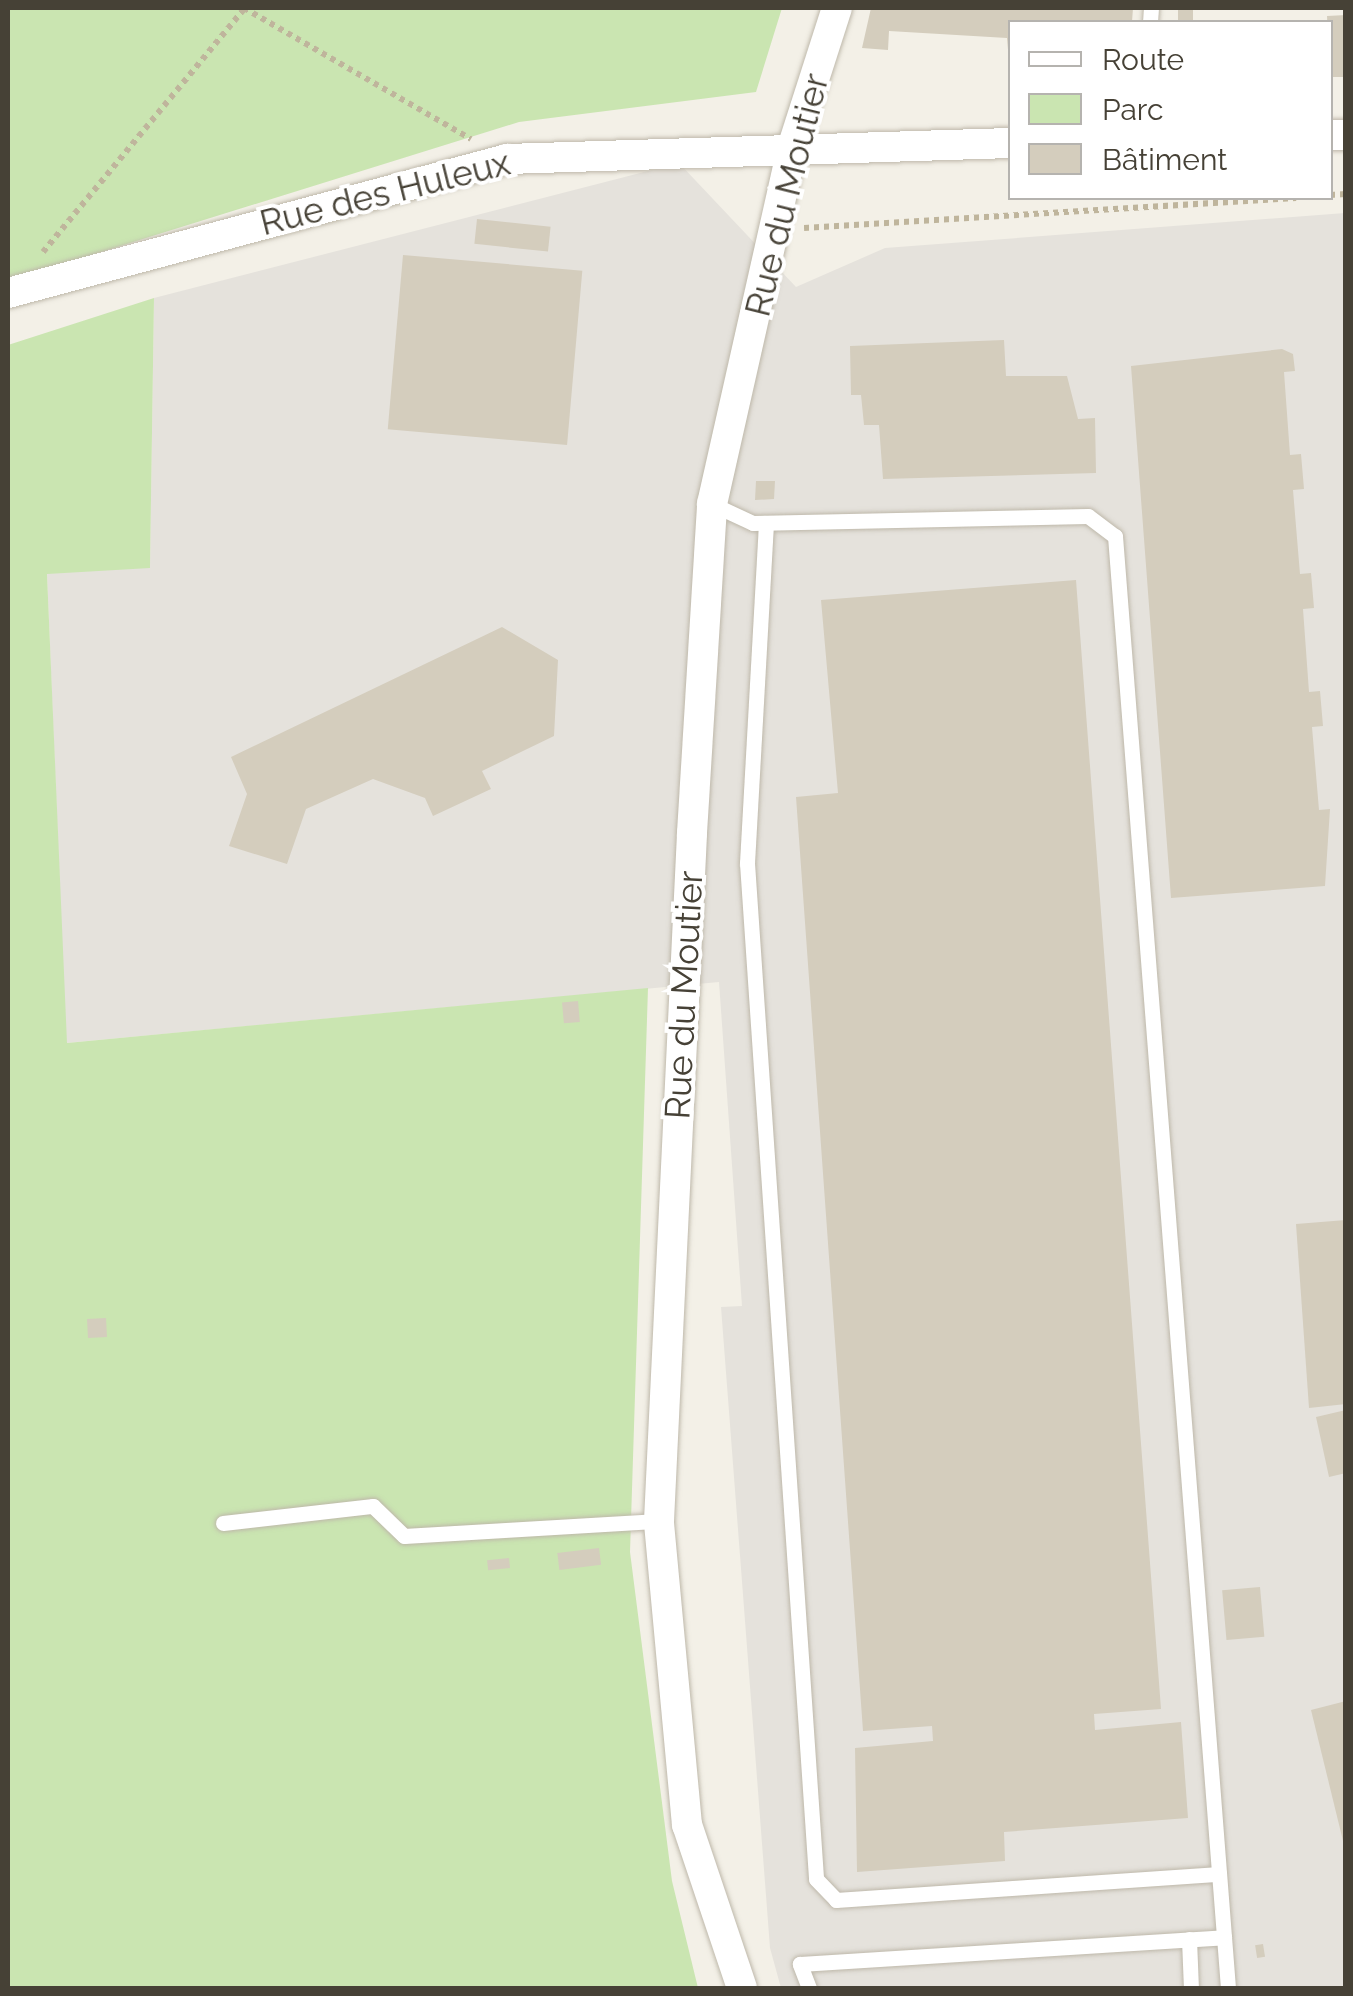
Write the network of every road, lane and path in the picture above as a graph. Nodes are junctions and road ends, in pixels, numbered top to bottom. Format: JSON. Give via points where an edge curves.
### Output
{"nodes":[{"id":1,"x":244,"y":8,"type":"edge"},
{"id":2,"x":837,"y":8,"type":"edge"},
{"id":3,"x":1008,"y":142,"type":"edge"},
{"id":4,"x":792,"y":148,"type":"junction"},
{"id":5,"x":506,"y":159,"type":"junction"},
{"id":6,"x":1263,"y":200,"type":"edge"},
{"id":7,"x":778,"y":229,"type":"junction"},
{"id":8,"x":9,"y":292,"type":"edge"},
{"id":9,"x":712,"y":504,"type":"junction"},
{"id":10,"x":766,"y":523,"type":"junction"},
{"id":11,"x":660,"y":1521,"type":"junction"},
{"id":12,"x":222,"y":1523,"type":"dead end"},
{"id":13,"x":1219,"y":1874,"type":"junction"},
{"id":14,"x":1224,"y":1936,"type":"junction"},
{"id":15,"x":1189,"y":1939,"type":"junction"},
{"id":16,"x":742,"y":1988,"type":"edge"},
{"id":17,"x":809,"y":1988,"type":"edge"},
{"id":18,"x":1191,"y":1988,"type":"edge"},
{"id":19,"x":1228,"y":1988,"type":"edge"}],
"edges":[{"from":1,"to":5,"type":"path"},
{"from":1,"to":8,"type":"path"},
{"from":2,"to":4,"type":"street","name":"Rue du Moutier"},
{"from":3,"to":4,"type":"street","name":"Rue des Huleux"},
{"from":4,"to":5,"type":"street","name":"Rue des Huleux"},
{"from":4,"to":7,"type":"street","name":"Rue du Moutier"},
{"from":5,"to":8,"type":"street","name":"Rue des Huleux"},
{"from":6,"to":7,"type":"path"},
{"from":7,"to":9,"type":"street","name":"Rue du Moutier"},
{"from":9,"to":10,"type":"lane"},
{"from":9,"to":11,"type":"street","name":"Rue du Moutier"},
{"from":10,"to":13,"type":"lane","via":[[1088,516],[1114,536]]},
{"from":10,"to":13,"type":"lane","via":[[747,863],[816,1879],[836,1900]]},
{"from":11,"to":12,"type":"lane","via":[[404,1536],[373,1506]]},
{"from":11,"to":16,"type":"street","name":"Rue du Moutier","via":[[687,1825]]},
{"from":13,"to":14,"type":"lane"},
{"from":14,"to":15,"type":"lane"},
{"from":14,"to":19,"type":"lane"},
{"from":15,"to":17,"type":"lane","via":[[800,1964]]},
{"from":15,"to":18,"type":"lane"}]}
